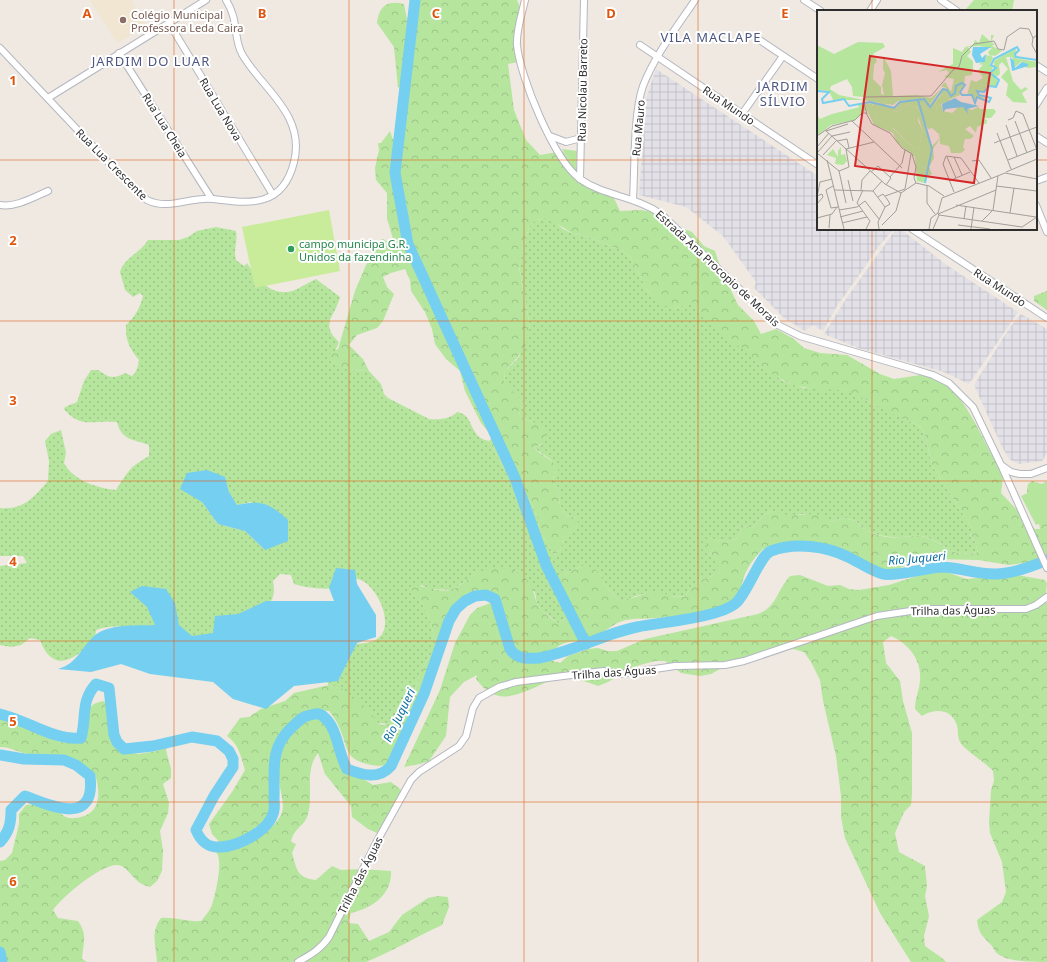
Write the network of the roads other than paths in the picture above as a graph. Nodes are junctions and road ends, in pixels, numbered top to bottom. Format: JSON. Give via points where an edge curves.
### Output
{"nodes":[{"id":1,"x":206,"y":0,"type":"edge"},
{"id":2,"x":226,"y":0,"type":"edge"},
{"id":3,"x":525,"y":0,"type":"edge"},
{"id":4,"x":584,"y":0,"type":"edge"},
{"id":5,"x":695,"y":0,"type":"edge"},
{"id":6,"x":878,"y":0,"type":"edge"},
{"id":7,"x":941,"y":0,"type":"edge"},
{"id":8,"x":808,"y":1,"type":"edge"},
{"id":9,"x":820,"y":10,"type":"edge"},
{"id":10,"x":871,"y":10,"type":"edge"},
{"id":11,"x":956,"y":10,"type":"edge"},
{"id":12,"x":169,"y":23,"type":"junction"},
{"id":13,"x":758,"y":39,"type":"dead end"},
{"id":14,"x":640,"y":45,"type":"dead end"},
{"id":15,"x":0,"y":48,"type":"edge"},
{"id":16,"x":119,"y":52,"type":"junction"},
{"id":17,"x":783,"y":56,"type":"junction"},
{"id":18,"x":657,"y":57,"type":"junction"},
{"id":19,"x":1037,"y":65,"type":"edge"},
{"id":20,"x":1047,"y":72,"type":"edge"},
{"id":21,"x":817,"y":78,"type":"edge"},
{"id":22,"x":1047,"y":88,"type":"edge"},
{"id":23,"x":48,"y":98,"type":"junction"},
{"id":24,"x":1037,"y":103,"type":"edge"},
{"id":25,"x":742,"y":114,"type":"junction"},
{"id":26,"x":550,"y":136,"type":"junction"},
{"id":27,"x":1037,"y":137,"type":"edge"},
{"id":28,"x":581,"y":138,"type":"junction"},
{"id":29,"x":1047,"y":143,"type":"edge"},
{"id":30,"x":817,"y":164,"type":"edge"},
{"id":31,"x":1047,"y":177,"type":"edge"},
{"id":32,"x":580,"y":179,"type":"junction"},
{"id":33,"x":1037,"y":181,"type":"edge"},
{"id":34,"x":48,"y":191,"type":"dead end"},
{"id":35,"x":273,"y":195,"type":"junction"},
{"id":36,"x":211,"y":198,"type":"junction"},
{"id":37,"x":633,"y":199,"type":"junction"},
{"id":38,"x":0,"y":205,"type":"edge"},
{"id":39,"x":1037,"y":207,"type":"edge"},
{"id":40,"x":915,"y":230,"type":"edge"},
{"id":41,"x":1047,"y":232,"type":"edge"},
{"id":42,"x":1047,"y":318,"type":"edge"},
{"id":43,"x":1001,"y":465,"type":"junction"},
{"id":44,"x":1047,"y":468,"type":"edge"},
{"id":45,"x":1047,"y":568,"type":"edge"},
{"id":46,"x":1047,"y":597,"type":"edge"},
{"id":47,"x":298,"y":962,"type":"edge"}],
"edges":[{"from":1,"to":12,"type":"street"},
{"from":2,"to":35,"type":"street","name":"Rua Lua Crescente","via":[[235,18],[242,53],[288,116],[295,133],[297,150],[292,171],[286,184]]},
{"from":3,"to":26,"type":"street","name":"Estrada Ana Procopio de Morais","via":[[517,34],[518,53],[531,94]]},
{"from":4,"to":28,"type":"street","name":"Rua Nicolau Barreto"},
{"from":5,"to":18,"type":"street","name":"Rua Mauro"},
{"from":6,"to":10,"type":"street"},
{"from":7,"to":11,"type":"street"},
{"from":8,"to":9,"type":"street"},
{"from":12,"to":16,"type":"street"},
{"from":12,"to":35,"type":"street","name":"Rua Lua Nova"},
{"from":13,"to":17,"type":"street"},
{"from":14,"to":18,"type":"street","name":"Rua Mundo"},
{"from":15,"to":23,"type":"street","name":"Rua Lua Crescente"},
{"from":16,"to":23,"type":"street"},
{"from":16,"to":36,"type":"street","name":"Rua Lua Cheia"},
{"from":17,"to":21,"type":"street"},
{"from":17,"to":25,"type":"street"},
{"from":18,"to":25,"type":"street","name":"Rua Mundo"},
{"from":18,"to":37,"type":"street","name":"Rua Mauro","via":[[640,98]]},
{"from":19,"to":20,"type":"street"},
{"from":22,"to":24,"type":"street"},
{"from":23,"to":36,"type":"street","name":"Rua Lua Crescente","via":[[148,200],[165,205]]},
{"from":25,"to":30,"type":"street","name":"Rua Mundo"},
{"from":26,"to":28,"type":"street","via":[[566,142]]},
{"from":26,"to":32,"type":"street","name":"Estrada Ana Procopio de Morais","via":[[566,166]]},
{"from":27,"to":29,"type":"street"},
{"from":28,"to":32,"type":"street","name":"Rua Nicolau Barreto"},
{"from":31,"to":33,"type":"street"},
{"from":32,"to":37,"type":"street","name":"Estrada Ana Procopio de Morais","via":[[605,191]]},
{"from":34,"to":38,"type":"street","via":[[19,203]]},
{"from":35,"to":36,"type":"street","name":"Rua Lua Crescente","via":[[261,200],[240,203]]},
{"from":37,"to":43,"type":"street","name":"Estrada Ana Procopio de Morais","via":[[651,206],[661,214],[764,313],[786,330],[933,375],[949,383],[973,408]]},
{"from":39,"to":41,"type":"street"},
{"from":40,"to":42,"type":"street","name":"Rua Mundo"},
{"from":43,"to":44,"type":"street","via":[[1011,472],[1020,474],[1031,474]]},
{"from":43,"to":45,"type":"street","name":"Estrada Ana Procopio de Morais"},
{"from":46,"to":47,"type":"street","name":"Trilha das Águas","via":[[1026,609],[924,609],[877,616],[744,661],[725,665],[675,666],[621,674],[603,671],[516,682],[488,691],[479,698],[473,708],[466,736],[459,746],[411,780],[329,937],[324,945]]}]}
